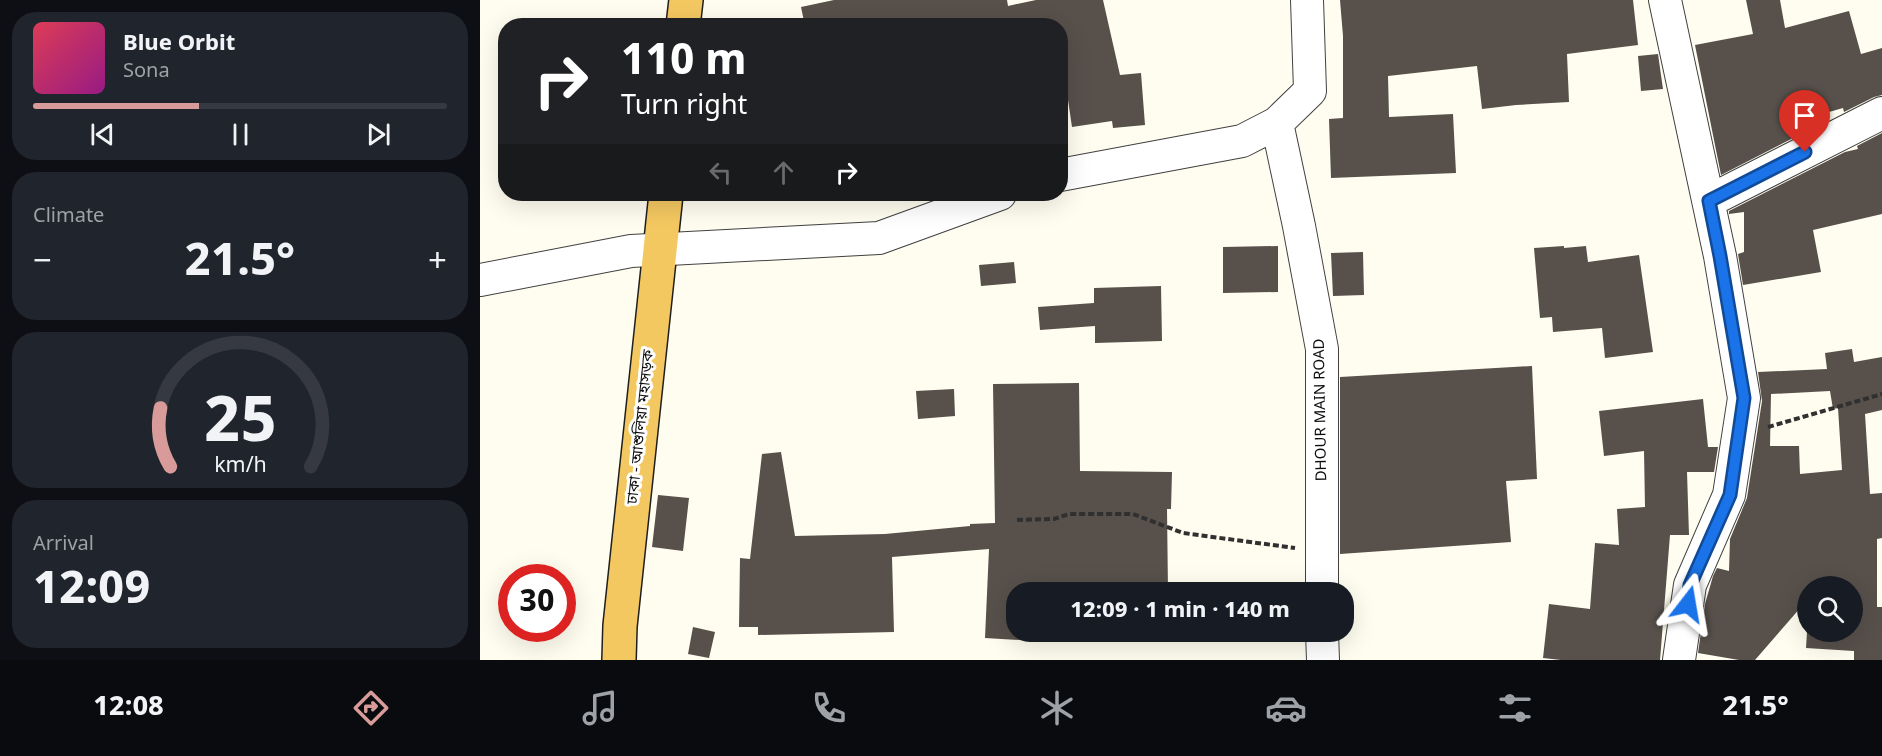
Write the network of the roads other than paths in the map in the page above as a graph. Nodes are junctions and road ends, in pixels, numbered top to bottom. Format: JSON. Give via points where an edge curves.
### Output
{"nodes":[{"id":1,"x":686,"y":0,"type":"edge"},
{"id":2,"x":1307,"y":0,"type":"edge"},
{"id":3,"x":1665,"y":0,"type":"edge"},
{"id":4,"x":684,"y":18,"type":"edge"},
{"id":5,"x":1882,"y":113,"type":"edge"},
{"id":6,"x":1277,"y":123,"type":"junction"},
{"id":7,"x":1068,"y":174,"type":"edge"},
{"id":8,"x":665,"y":201,"type":"edge"},
{"id":9,"x":981,"y":201,"type":"edge"},
{"id":10,"x":1709,"y":201,"type":"junction"},
{"id":11,"x":660,"y":248,"type":"junction"},
{"id":12,"x":480,"y":280,"type":"edge"},
{"id":13,"x":1322,"y":582,"type":"edge"},
{"id":14,"x":1322,"y":642,"type":"edge"},
{"id":15,"x":619,"y":660,"type":"edge"},
{"id":16,"x":1323,"y":660,"type":"edge"},
{"id":17,"x":1679,"y":660,"type":"edge"}],
"edges":[{"from":1,"to":4,"type":"highway"},
{"from":2,"to":6,"type":"street","via":[[1310,91]]},
{"from":3,"to":10,"type":"street"},
{"from":5,"to":10,"type":"street"},
{"from":6,"to":7,"type":"street","via":[[1242,141]]},
{"from":6,"to":13,"type":"street","name":"DHOUR MAIN ROAD","via":[[1322,349]]},
{"from":8,"to":11,"type":"highway","name":"ঢাকা - আশুলিয়া মহাসড়ক"},
{"from":9,"to":11,"type":"street","via":[[879,238]]},
{"from":10,"to":17,"type":"street","via":[[1744,398],[1730,495],[1690,585]]},
{"from":11,"to":12,"type":"street"},
{"from":11,"to":15,"type":"highway","name":"ঢাকা - আশুলিয়া মহাসড়ক"},
{"from":14,"to":16,"type":"street"}]}
